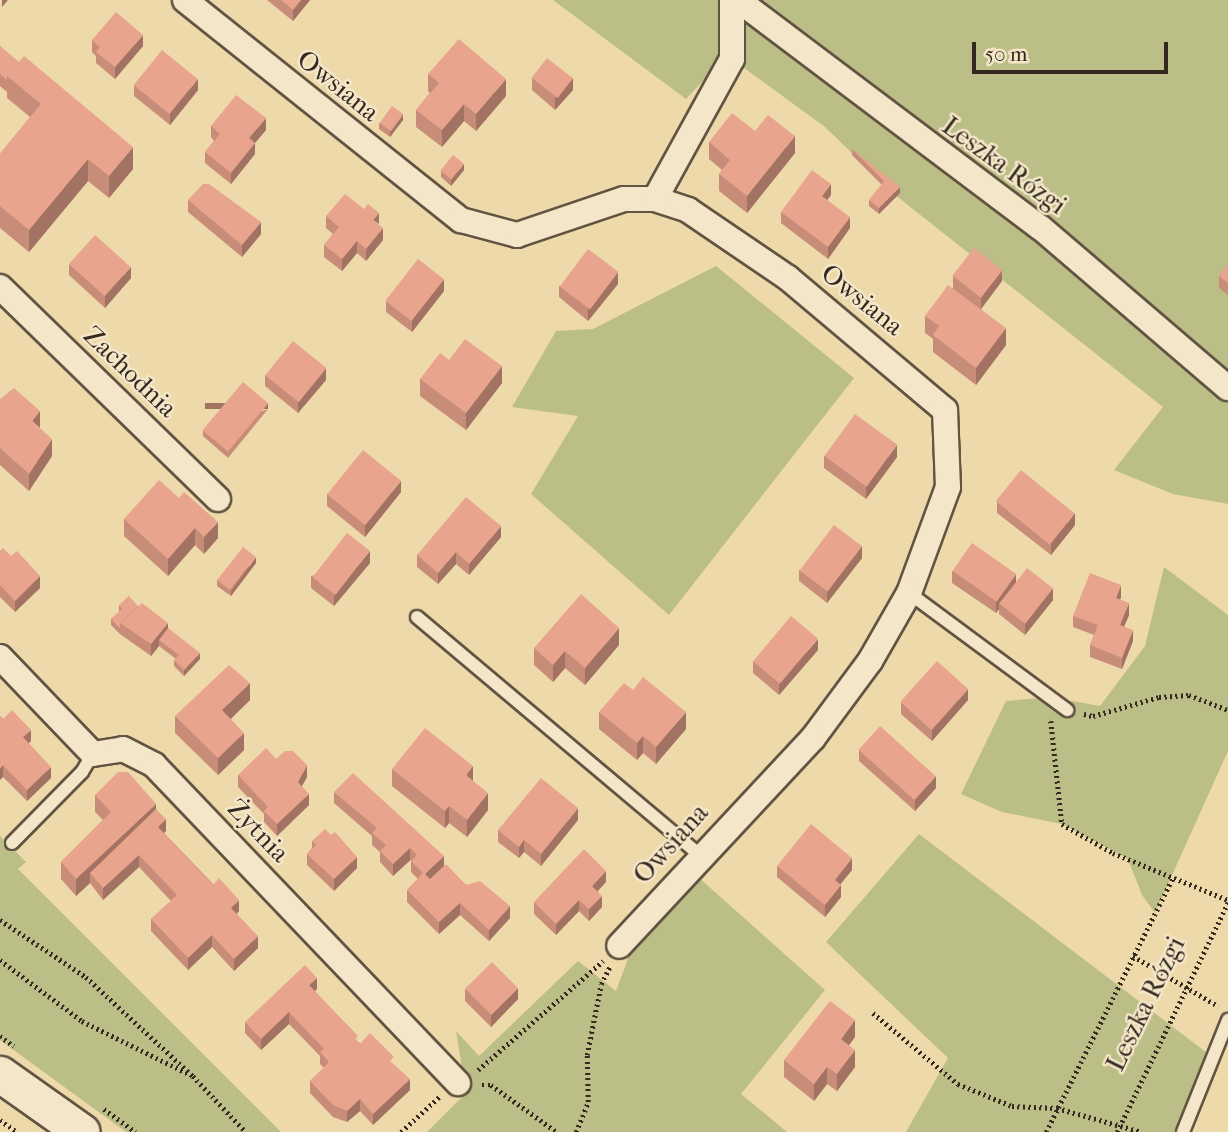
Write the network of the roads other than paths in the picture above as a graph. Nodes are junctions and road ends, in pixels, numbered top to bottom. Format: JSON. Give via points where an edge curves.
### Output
{"nodes":[{"id":1,"x":184,"y":0,"type":"edge"},
{"id":2,"x":732,"y":0,"type":"edge"},
{"id":3,"x":738,"y":0,"type":"edge"},
{"id":4,"x":655,"y":199,"type":"junction"},
{"id":5,"x":0,"y":287,"type":"edge"},
{"id":6,"x":1228,"y":388,"type":"edge"},
{"id":7,"x":218,"y":499,"type":"dead end"},
{"id":8,"x":909,"y":593,"type":"junction"},
{"id":9,"x":417,"y":617,"type":"dead end"},
{"id":10,"x":0,"y":657,"type":"edge"},
{"id":11,"x":1067,"y":710,"type":"road end"},
{"id":12,"x":93,"y":754,"type":"junction"},
{"id":13,"x":12,"y":844,"type":"dead end"},
{"id":14,"x":700,"y":855,"type":"junction"},
{"id":15,"x":619,"y":946,"type":"road end"},
{"id":16,"x":1228,"y":1020,"type":"edge"},
{"id":17,"x":0,"y":1074,"type":"edge"},
{"id":18,"x":458,"y":1083,"type":"road end"},
{"id":19,"x":82,"y":1132,"type":"edge"},
{"id":20,"x":1183,"y":1132,"type":"edge"}],
"edges":[{"from":1,"to":4,"type":"street","name":"Owsiana","via":[[461,220],[517,235],[624,199]]},
{"from":2,"to":4,"type":"street","via":[[732,59]]},
{"from":3,"to":6,"type":"street","name":"Leszka Rózgi","via":[[1041,228]]},
{"from":4,"to":8,"type":"street","name":"Owsiana","via":[[688,210],[788,278],[945,410],[948,486]]},
{"from":5,"to":7,"type":"street","name":"Zachodnia"},
{"from":8,"to":11,"type":"lane"},
{"from":8,"to":14,"type":"street","name":"Owsiana","via":[[870,661],[813,738]]},
{"from":9,"to":14,"type":"lane"},
{"from":10,"to":12,"type":"street"},
{"from":12,"to":13,"type":"lane","via":[[82,772]]},
{"from":12,"to":18,"type":"street","name":"Żytnia","via":[[123,749],[154,765]]},
{"from":14,"to":15,"type":"street","name":"Owsiana"},
{"from":16,"to":20,"type":"lane"},
{"from":17,"to":19,"type":"street"}]}
